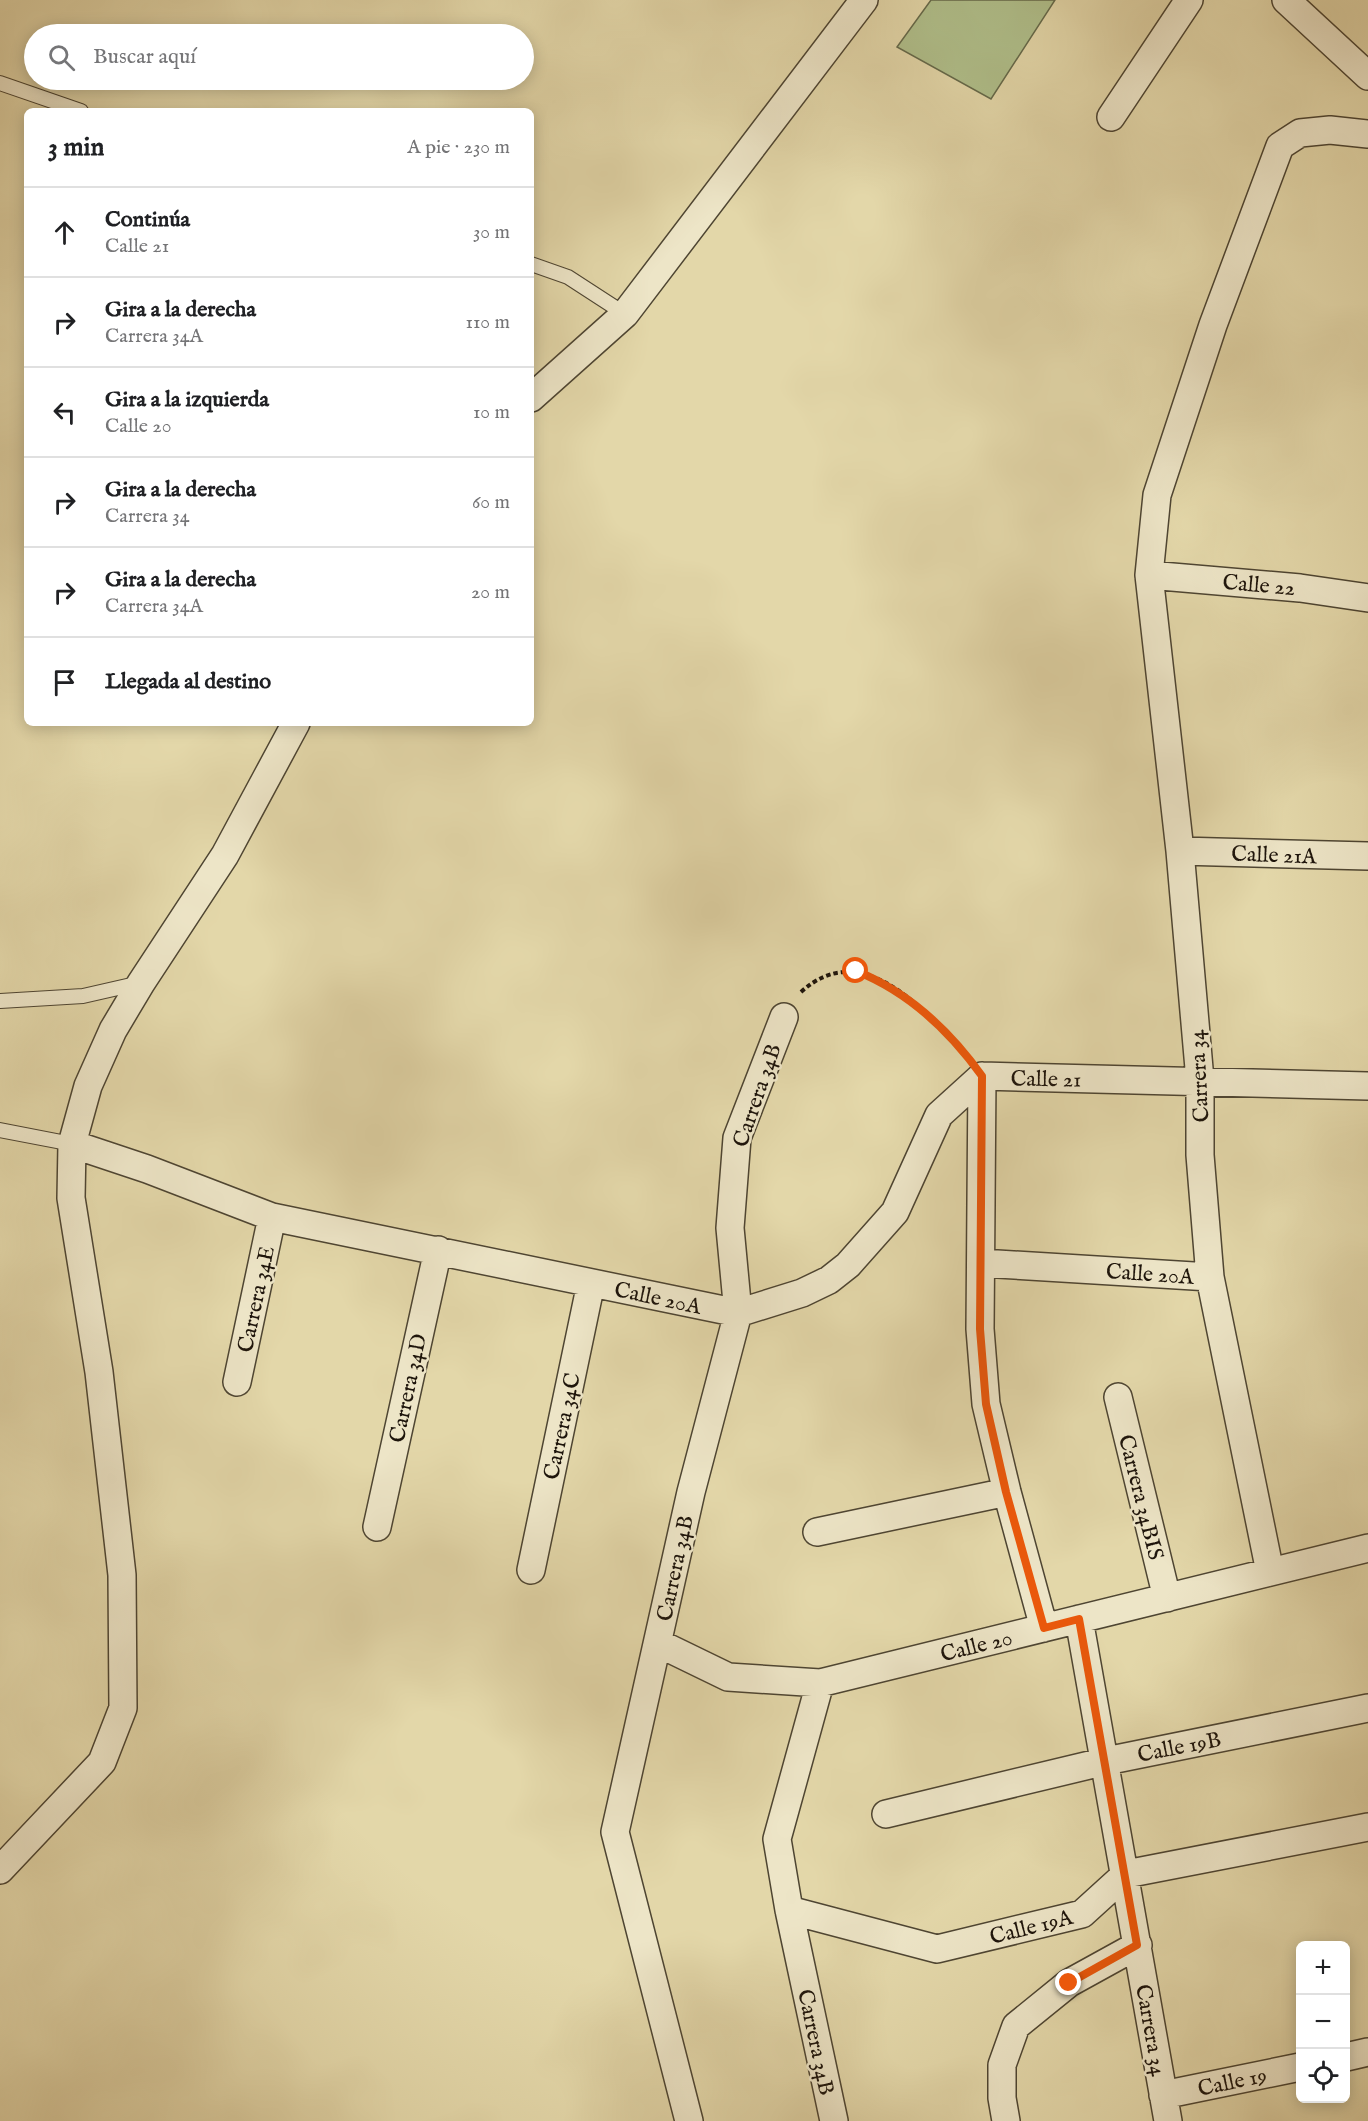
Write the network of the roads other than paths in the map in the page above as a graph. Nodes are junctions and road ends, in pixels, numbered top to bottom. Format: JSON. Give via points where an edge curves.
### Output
{"nodes":[{"id":1,"x":864,"y":0,"type":"edge"},
{"id":2,"x":1189,"y":0,"type":"edge"},
{"id":3,"x":1286,"y":0,"type":"edge"},
{"id":4,"x":1368,"y":76,"type":"edge"},
{"id":5,"x":0,"y":83,"type":"edge"},
{"id":6,"x":72,"y":108,"type":"edge"},
{"id":7,"x":1111,"y":117,"type":"dead end"},
{"id":8,"x":1368,"y":134,"type":"edge"},
{"id":9,"x":534,"y":265,"type":"edge"},
{"id":10,"x":625,"y":314,"type":"junction"},
{"id":11,"x":534,"y":395,"type":"edge"},
{"id":12,"x":1149,"y":575,"type":"junction"},
{"id":13,"x":1368,"y":598,"type":"edge"},
{"id":14,"x":294,"y":726,"type":"edge"},
{"id":15,"x":1180,"y":851,"type":"junction"},
{"id":16,"x":1368,"y":856,"type":"edge"},
{"id":17,"x":141,"y":983,"type":"junction"},
{"id":18,"x":0,"y":1001,"type":"edge"},
{"id":19,"x":784,"y":1017,"type":"road end"},
{"id":20,"x":982,"y":1076,"type":"junction"},
{"id":21,"x":1200,"y":1080,"type":"junction"},
{"id":22,"x":1368,"y":1086,"type":"edge"},
{"id":23,"x":0,"y":1130,"type":"edge"},
{"id":24,"x":72,"y":1144,"type":"junction"},
{"id":25,"x":272,"y":1217,"type":"junction"},
{"id":26,"x":438,"y":1250,"type":"junction"},
{"id":27,"x":981,"y":1263,"type":"junction"},
{"id":28,"x":1210,"y":1277,"type":"junction"},
{"id":29,"x":591,"y":1283,"type":"junction"},
{"id":30,"x":738,"y":1313,"type":"junction"},
{"id":31,"x":237,"y":1382,"type":"dead end"},
{"id":32,"x":1118,"y":1396,"type":"dead end"},
{"id":33,"x":1006,"y":1492,"type":"junction"},
{"id":34,"x":377,"y":1527,"type":"dead end"},
{"id":35,"x":817,"y":1532,"type":"dead end"},
{"id":36,"x":1368,"y":1548,"type":"edge"},
{"id":37,"x":531,"y":1570,"type":"dead end"},
{"id":38,"x":1270,"y":1572,"type":"junction"},
{"id":39,"x":1167,"y":1598,"type":"junction"},
{"id":40,"x":1079,"y":1619,"type":"junction"},
{"id":41,"x":1044,"y":1628,"type":"junction"},
{"id":42,"x":658,"y":1643,"type":"junction"},
{"id":43,"x":820,"y":1683,"type":"junction"},
{"id":44,"x":1368,"y":1708,"type":"edge"},
{"id":45,"x":1106,"y":1761,"type":"junction"},
{"id":46,"x":886,"y":1814,"type":"dead end"},
{"id":47,"x":1368,"y":1827,"type":"edge"},
{"id":48,"x":0,"y":1870,"type":"edge"},
{"id":49,"x":1126,"y":1874,"type":"junction"},
{"id":50,"x":789,"y":1910,"type":"junction"},
{"id":51,"x":1137,"y":1945,"type":"junction"},
{"id":52,"x":1368,"y":2052,"type":"edge"},
{"id":53,"x":1350,"y":2056,"type":"edge"},
{"id":54,"x":1296,"y":2068,"type":"edge"},
{"id":55,"x":1166,"y":2108,"type":"edge"},
{"id":56,"x":689,"y":2121,"type":"edge"},
{"id":57,"x":834,"y":2121,"type":"edge"},
{"id":58,"x":1006,"y":2121,"type":"edge"}],
"edges":[{"from":1,"to":10,"type":"street"},
{"from":2,"to":7,"type":"street"},
{"from":3,"to":4,"type":"street"},
{"from":5,"to":6,"type":"lane"},
{"from":8,"to":12,"type":"street","name":"Carrera 34","via":[[1330,130],[1300,133],[1280,147],[1213,325],[1167,464],[1158,495]]},
{"from":9,"to":10,"type":"lane","via":[[568,277]]},
{"from":10,"to":11,"type":"street"},
{"from":12,"to":13,"type":"street","name":"Calle 22"},
{"from":12,"to":15,"type":"street","name":"Carrera 34"},
{"from":14,"to":17,"type":"street","via":[[225,855]]},
{"from":15,"to":16,"type":"street","name":"Calle 21A"},
{"from":15,"to":21,"type":"street","name":"Carrera 34"},
{"from":17,"to":18,"type":"lane","via":[[83,996]]},
{"from":17,"to":24,"type":"street","via":[[113,1030],[88,1086]]},
{"from":19,"to":30,"type":"street","name":"Carrera 34B","via":[[737,1138],[730,1228]]},
{"from":20,"to":21,"type":"street","name":"Calle 21"},
{"from":20,"to":27,"type":"street"},
{"from":20,"to":30,"type":"street","name":"Calle 20A","via":[[939,1115],[895,1212],[848,1265],[802,1293]]},
{"from":21,"to":22,"type":"street","name":"Calle 21"},
{"from":21,"to":28,"type":"street","name":"Carrera 34","via":[[1200,1155]]},
{"from":23,"to":24,"type":"lane"},
{"from":24,"to":25,"type":"street","name":"Calle 20A"},
{"from":24,"to":48,"type":"street","via":[[71,1198],[99,1372],[122,1575],[123,1708],[102,1762]]},
{"from":25,"to":26,"type":"street","name":"Calle 20A"},
{"from":25,"to":31,"type":"street","name":"Carrera 34E"},
{"from":26,"to":29,"type":"street","name":"Calle 20A"},
{"from":26,"to":34,"type":"street","name":"Carrera 34D"},
{"from":27,"to":28,"type":"street","name":"Calle 20A"},
{"from":27,"to":33,"type":"street","via":[[980,1329],[986,1404]]},
{"from":28,"to":38,"type":"street","name":"Carrera 34"},
{"from":29,"to":30,"type":"street","name":"Calle 20A"},
{"from":29,"to":37,"type":"street","name":"Carrera 34C"},
{"from":30,"to":42,"type":"street","name":"Carrera 34B","via":[[691,1492]]},
{"from":32,"to":39,"type":"street","name":"Carrera 34BIS"},
{"from":33,"to":35,"type":"street"},
{"from":33,"to":41,"type":"street"},
{"from":36,"to":38,"type":"street","name":"Calle 20"},
{"from":38,"to":39,"type":"street","name":"Calle 20"},
{"from":39,"to":40,"type":"street","name":"Calle 20"},
{"from":40,"to":41,"type":"street","name":"Calle 20"},
{"from":40,"to":45,"type":"street","name":"Carrera 34"},
{"from":41,"to":43,"type":"street","name":"Calle 20"},
{"from":42,"to":43,"type":"street","name":"Calle 20","via":[[728,1677]]},
{"from":42,"to":56,"type":"street","name":"Carrera 34B","via":[[615,1832]]},
{"from":43,"to":50,"type":"street","name":"Carrera 34B","via":[[777,1839]]},
{"from":44,"to":45,"type":"street","name":"Calle 19B"},
{"from":45,"to":46,"type":"street","name":"Calle 19B"},
{"from":45,"to":49,"type":"street","name":"Carrera 34"},
{"from":47,"to":49,"type":"street"},
{"from":49,"to":50,"type":"street","name":"Calle 19A","via":[[1082,1914],[937,1949]]},
{"from":49,"to":51,"type":"street","name":"Carrera 34"},
{"from":50,"to":57,"type":"street","name":"Carrera 34B"},
{"from":51,"to":55,"type":"street","name":"Carrera 34"},
{"from":51,"to":58,"type":"street","via":[[1069,1983],[1016,2026],[1002,2064]]},
{"from":52,"to":53,"type":"street"},
{"from":54,"to":55,"type":"street","name":"Calle 19"}]}
